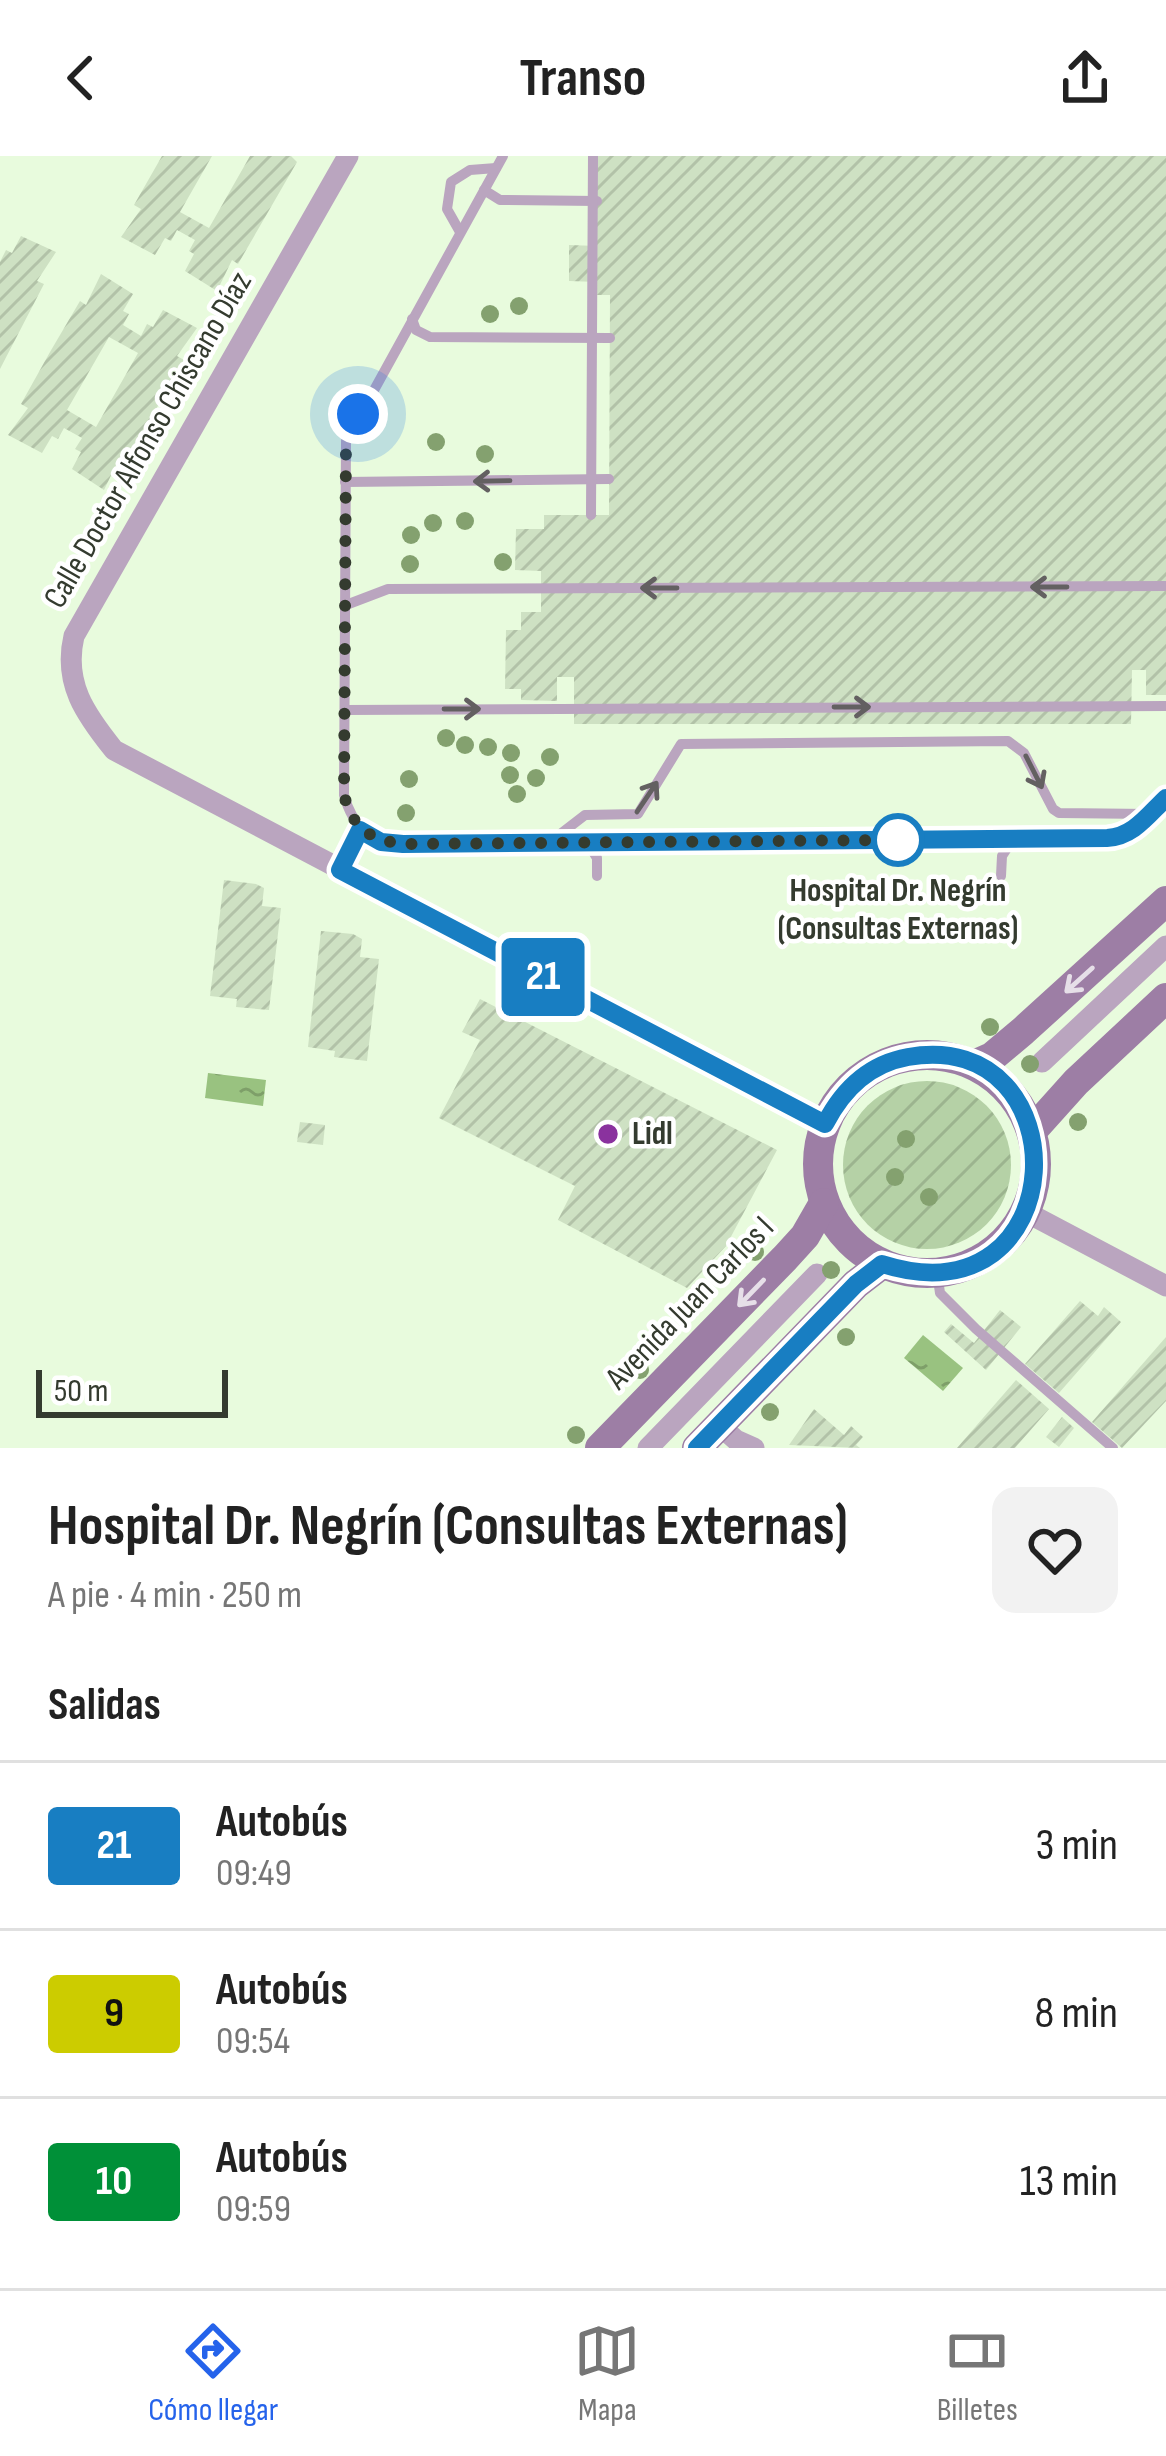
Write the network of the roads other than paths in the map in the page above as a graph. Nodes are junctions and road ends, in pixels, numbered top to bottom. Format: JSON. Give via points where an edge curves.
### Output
{"nodes":[{"id":1,"x":348,"y":156,"type":"edge"},
{"id":2,"x":593,"y":156,"type":"edge"},
{"id":3,"x":500,"y":162,"type":"edge"},
{"id":4,"x":484,"y":190,"type":"junction"},
{"id":5,"x":597,"y":201,"type":"dead end"},
{"id":6,"x":460,"y":232,"type":"junction"},
{"id":7,"x":412,"y":319,"type":"junction"},
{"id":8,"x":610,"y":338,"type":"dead end"},
{"id":9,"x":609,"y":479,"type":"dead end"},
{"id":10,"x":345,"y":482,"type":"junction"},
{"id":11,"x":590,"y":515,"type":"dead end"},
{"id":12,"x":1166,"y":586,"type":"edge"},
{"id":13,"x":346,"y":605,"type":"junction"},
{"id":14,"x":1166,"y":706,"type":"edge"},
{"id":15,"x":345,"y":710,"type":"junction"},
{"id":16,"x":1166,"y":798,"type":"edge"},
{"id":17,"x":1149,"y":814,"type":"junction"},
{"id":18,"x":360,"y":830,"type":"junction"},
{"id":19,"x":1013,"y":839,"type":"junction"},
{"id":20,"x":550,"y":842,"type":"junction"},
{"id":21,"x":587,"y":842,"type":"junction"},
{"id":22,"x":340,"y":870,"type":"junction"},
{"id":23,"x":597,"y":876,"type":"dead end"},
{"id":24,"x":1000,"y":876,"type":"dead end"},
{"id":25,"x":1166,"y":901,"type":"edge"},
{"id":26,"x":1166,"y":946,"type":"edge"},
{"id":27,"x":1166,"y":998,"type":"edge"},
{"id":28,"x":1042,"y":1062,"type":"dead end"},
{"id":29,"x":974,"y":1065,"type":"junction"},
{"id":30,"x":825,"y":1124,"type":"junction"},
{"id":31,"x":1032,"y":1132,"type":"junction"},
{"id":32,"x":824,"y":1203,"type":"junction"},
{"id":33,"x":1026,"y":1212,"type":"junction"},
{"id":34,"x":882,"y":1264,"type":"junction"},
{"id":35,"x":937,"y":1272,"type":"junction"},
{"id":36,"x":817,"y":1274,"type":"dead end"},
{"id":37,"x":1166,"y":1286,"type":"edge"},
{"id":38,"x":719,"y":1425,"type":"junction"},
{"id":39,"x":600,"y":1448,"type":"edge"},
{"id":40,"x":648,"y":1448,"type":"edge"},
{"id":41,"x":697,"y":1448,"type":"edge"},
{"id":42,"x":754,"y":1448,"type":"edge"},
{"id":43,"x":1113,"y":1448,"type":"edge"}],
"edges":[{"from":1,"to":22,"type":"street","name":"Calle Doctor Alfonso Chiscano Díaz","via":[[74,636],[68,662],[87,716],[114,750]]},
{"from":2,"to":11,"type":"lane"},
{"from":3,"to":4,"type":"lane"},
{"from":3,"to":6,"type":"lane","via":[[452,182],[447,209]]},
{"from":4,"to":5,"type":"lane","via":[[518,202]]},
{"from":4,"to":6,"type":"lane"},
{"from":6,"to":7,"type":"lane"},
{"from":7,"to":8,"type":"lane","via":[[430,337]]},
{"from":7,"to":10,"type":"lane","via":[[350,429]]},
{"from":9,"to":10,"type":"lane","one_way":true},
{"from":10,"to":13,"type":"lane"},
{"from":12,"to":13,"type":"lane","one_way":true,"via":[[388,589]]},
{"from":13,"to":15,"type":"lane"},
{"from":15,"to":14,"type":"lane","one_way":true},
{"from":15,"to":18,"type":"lane","via":[[344,795]]},
{"from":16,"to":17,"type":"lane"},
{"from":17,"to":19,"type":"lane","via":[[1120,837]]},
{"from":20,"to":17,"type":"lane","one_way":true,"via":[[584,814],[638,814],[681,744],[1008,740],[1059,813]]},
{"from":18,"to":20,"type":"lane","via":[[403,844]]},
{"from":18,"to":22,"type":"lane"},
{"from":19,"to":21,"type":"lane"},
{"from":19,"to":24,"type":"lane"},
{"from":20,"to":21,"type":"lane"},
{"from":21,"to":23,"type":"lane"},
{"from":22,"to":30,"type":"street","name":"Calle Doctor Alfonso Chiscano Díaz"},
{"from":25,"to":29,"type":"street","one_way":true,"via":[[992,1058]]},
{"from":26,"to":28,"type":"street"},
{"from":27,"to":31,"type":"street"},
{"from":29,"to":30,"type":"street","via":[[936,1055],[878,1067],[846,1090]]},
{"from":29,"to":31,"type":"street","via":[[1010,1093]]},
{"from":30,"to":32,"type":"street","via":[[818,1150]]},
{"from":31,"to":33,"type":"street","via":[[1035,1180]]},
{"from":32,"to":34,"type":"street","via":[[847,1239]]},
{"from":32,"to":39,"type":"street","name":"Avenida Juan Carlos I","one_way":true,"via":[[795,1247]]},
{"from":33,"to":35,"type":"street","via":[[996,1250]]},
{"from":33,"to":37,"type":"street"},
{"from":34,"to":35,"type":"street"},
{"from":34,"to":38,"type":"street"},
{"from":35,"to":43,"type":"lane","via":[[940,1293],[976,1330]]},
{"from":36,"to":40,"type":"street"},
{"from":38,"to":41,"type":"street"},
{"from":38,"to":42,"type":"street"}]}
